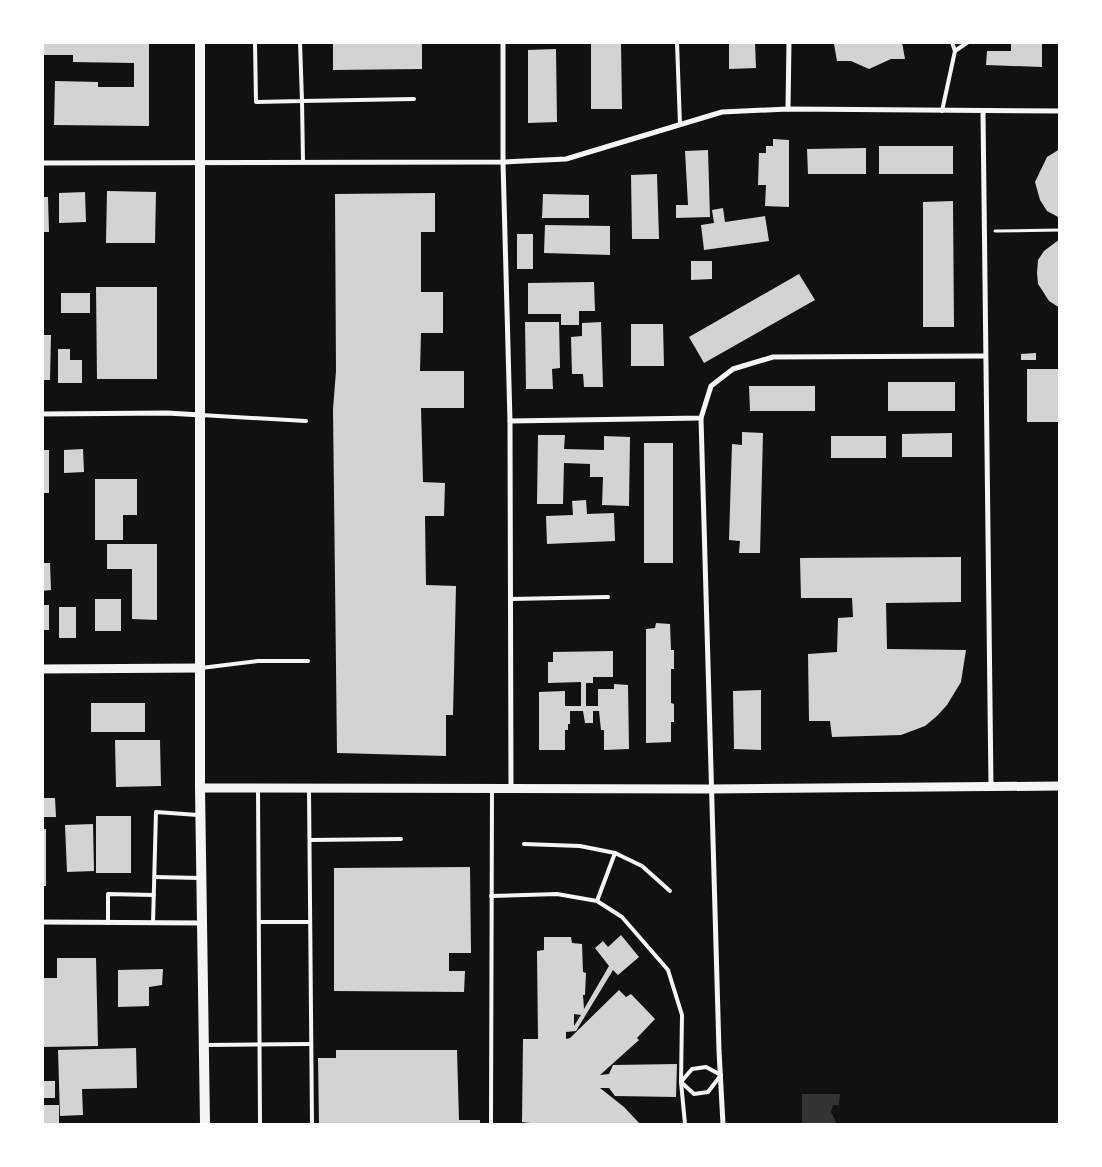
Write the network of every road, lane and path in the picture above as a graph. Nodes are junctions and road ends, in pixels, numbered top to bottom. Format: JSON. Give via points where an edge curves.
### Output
{"nodes":[{"id":1,"x":200,"y":42,"type":"edge"},
{"id":2,"x":255,"y":42,"type":"edge"},
{"id":3,"x":300,"y":42,"type":"edge"},
{"id":4,"x":503,"y":42,"type":"edge"},
{"id":5,"x":677,"y":42,"type":"edge"},
{"id":6,"x":789,"y":42,"type":"edge"},
{"id":7,"x":952,"y":42,"type":"edge"},
{"id":8,"x":968,"y":42,"type":"edge"},
{"id":9,"x":955,"y":51,"type":"junction"},
{"id":10,"x":414,"y":99,"type":"dead end"},
{"id":11,"x":302,"y":101,"type":"junction"},
{"id":12,"x":788,"y":108,"type":"junction"},
{"id":13,"x":942,"y":111,"type":"junction"},
{"id":14,"x":1060,"y":111,"type":"edge"},
{"id":15,"x":983,"y":112,"type":"junction"},
{"id":16,"x":680,"y":124,"type":"junction"},
{"id":17,"x":200,"y":161,"type":"junction"},
{"id":18,"x":303,"y":161,"type":"junction"},
{"id":19,"x":503,"y":162,"type":"junction"},
{"id":20,"x":42,"y":163,"type":"edge"},
{"id":21,"x":1060,"y":230,"type":"edge"},
{"id":22,"x":984,"y":231,"type":"junction"},
{"id":23,"x":985,"y":356,"type":"junction"},
{"id":24,"x":42,"y":414,"type":"edge"},
{"id":25,"x":201,"y":415,"type":"junction"},
{"id":26,"x":702,"y":418,"type":"junction"},
{"id":27,"x":306,"y":421,"type":"dead end"},
{"id":28,"x":510,"y":421,"type":"junction"},
{"id":29,"x":608,"y":597,"type":"dead end"},
{"id":30,"x":511,"y":599,"type":"junction"},
{"id":31,"x":308,"y":661,"type":"dead end"},
{"id":32,"x":201,"y":668,"type":"junction"},
{"id":33,"x":42,"y":669,"type":"edge"},
{"id":34,"x":1060,"y":786,"type":"edge"},
{"id":35,"x":991,"y":787,"type":"junction"},
{"id":36,"x":200,"y":788,"type":"junction"},
{"id":37,"x":258,"y":788,"type":"junction"},
{"id":38,"x":309,"y":789,"type":"junction"},
{"id":39,"x":492,"y":789,"type":"junction"},
{"id":40,"x":711,"y":789,"type":"junction"},
{"id":41,"x":511,"y":790,"type":"junction"},
{"id":42,"x":200,"y":815,"type":"junction"},
{"id":43,"x":401,"y":839,"type":"dead end"},
{"id":44,"x":310,"y":840,"type":"junction"},
{"id":45,"x":524,"y":844,"type":"dead end"},
{"id":46,"x":615,"y":853,"type":"junction"},
{"id":47,"x":155,"y":877,"type":"junction"},
{"id":48,"x":202,"y":878,"type":"junction"},
{"id":49,"x":670,"y":891,"type":"dead end"},
{"id":50,"x":154,"y":895,"type":"junction"},
{"id":51,"x":491,"y":896,"type":"junction"},
{"id":52,"x":597,"y":901,"type":"junction"},
{"id":53,"x":42,"y":922,"type":"edge"},
{"id":54,"x":259,"y":922,"type":"junction"},
{"id":55,"x":310,"y":922,"type":"junction"},
{"id":56,"x":108,"y":923,"type":"junction"},
{"id":57,"x":154,"y":923,"type":"junction"},
{"id":58,"x":203,"y":923,"type":"junction"},
{"id":59,"x":311,"y":1044,"type":"junction"},
{"id":60,"x":204,"y":1045,"type":"junction"},
{"id":61,"x":260,"y":1045,"type":"junction"},
{"id":62,"x":721,"y":1076,"type":"junction"},
{"id":63,"x":681,"y":1082,"type":"junction"},
{"id":64,"x":205,"y":1124,"type":"edge"},
{"id":65,"x":260,"y":1124,"type":"edge"},
{"id":66,"x":312,"y":1124,"type":"edge"},
{"id":67,"x":491,"y":1124,"type":"edge"},
{"id":68,"x":685,"y":1124,"type":"edge"},
{"id":69,"x":724,"y":1124,"type":"edge"}],
"edges":[{"from":1,"to":17,"type":"main road"},
{"from":2,"to":11,"type":"lane","via":[[256,102]]},
{"from":3,"to":11,"type":"lane"},
{"from":4,"to":19,"type":"street"},
{"from":5,"to":16,"type":"lane"},
{"from":6,"to":12,"type":"street"},
{"from":7,"to":9,"type":"lane"},
{"from":8,"to":9,"type":"lane"},
{"from":9,"to":13,"type":"lane"},
{"from":10,"to":11,"type":"lane"},
{"from":11,"to":18,"type":"lane"},
{"from":12,"to":13,"type":"street"},
{"from":12,"to":16,"type":"street","via":[[722,112]]},
{"from":13,"to":15,"type":"street"},
{"from":14,"to":15,"type":"street"},
{"from":15,"to":22,"type":"street"},
{"from":16,"to":19,"type":"street","via":[[566,159]]},
{"from":17,"to":18,"type":"street"},
{"from":17,"to":20,"type":"street"},
{"from":17,"to":25,"type":"main road"},
{"from":18,"to":19,"type":"street"},
{"from":19,"to":28,"type":"street"},
{"from":21,"to":22,"type":"path"},
{"from":22,"to":23,"type":"street"},
{"from":23,"to":26,"type":"street","via":[[773,357],[733,369],[711,386]]},
{"from":23,"to":35,"type":"street"},
{"from":24,"to":25,"type":"street"},
{"from":25,"to":27,"type":"lane"},
{"from":25,"to":32,"type":"main road"},
{"from":26,"to":28,"type":"street"},
{"from":26,"to":40,"type":"street"},
{"from":28,"to":30,"type":"street"},
{"from":29,"to":30,"type":"lane"},
{"from":30,"to":41,"type":"street"},
{"from":31,"to":32,"type":"lane","via":[[258,661]]},
{"from":32,"to":33,"type":"street"},
{"from":32,"to":36,"type":"main road"},
{"from":34,"to":35,"type":"street"},
{"from":35,"to":40,"type":"street"},
{"from":36,"to":37,"type":"street"},
{"from":36,"to":42,"type":"main road"},
{"from":37,"to":38,"type":"street"},
{"from":37,"to":54,"type":"lane"},
{"from":38,"to":39,"type":"street"},
{"from":38,"to":44,"type":"lane"},
{"from":39,"to":41,"type":"street"},
{"from":39,"to":51,"type":"lane"},
{"from":40,"to":41,"type":"street"},
{"from":40,"to":62,"type":"street"},
{"from":42,"to":47,"type":"lane","via":[[156,812]]},
{"from":42,"to":48,"type":"main road"},
{"from":43,"to":44,"type":"lane"},
{"from":44,"to":55,"type":"lane"},
{"from":45,"to":46,"type":"lane","via":[[580,846]]},
{"from":46,"to":49,"type":"lane","via":[[642,866]]},
{"from":46,"to":52,"type":"lane"},
{"from":47,"to":48,"type":"lane"},
{"from":47,"to":50,"type":"lane"},
{"from":48,"to":58,"type":"main road"},
{"from":50,"to":56,"type":"lane","via":[[108,894]]},
{"from":50,"to":57,"type":"lane"},
{"from":51,"to":52,"type":"lane","via":[[557,894]]},
{"from":51,"to":67,"type":"lane"},
{"from":52,"to":63,"type":"lane","via":[[622,917],[668,970],[682,1015]]},
{"from":53,"to":56,"type":"street"},
{"from":54,"to":55,"type":"lane"},
{"from":54,"to":61,"type":"lane"},
{"from":55,"to":59,"type":"lane"},
{"from":56,"to":57,"type":"street"},
{"from":57,"to":58,"type":"street"},
{"from":58,"to":60,"type":"main road"},
{"from":59,"to":61,"type":"lane"},
{"from":59,"to":66,"type":"lane"},
{"from":60,"to":61,"type":"lane"},
{"from":60,"to":64,"type":"main road"},
{"from":61,"to":65,"type":"lane"},
{"from":62,"to":63,"type":"lane","via":[[706,1067],[692,1069]]},
{"from":62,"to":63,"type":"lane","via":[[708,1092],[694,1094]]},
{"from":62,"to":69,"type":"street"},
{"from":63,"to":68,"type":"lane"}]}
